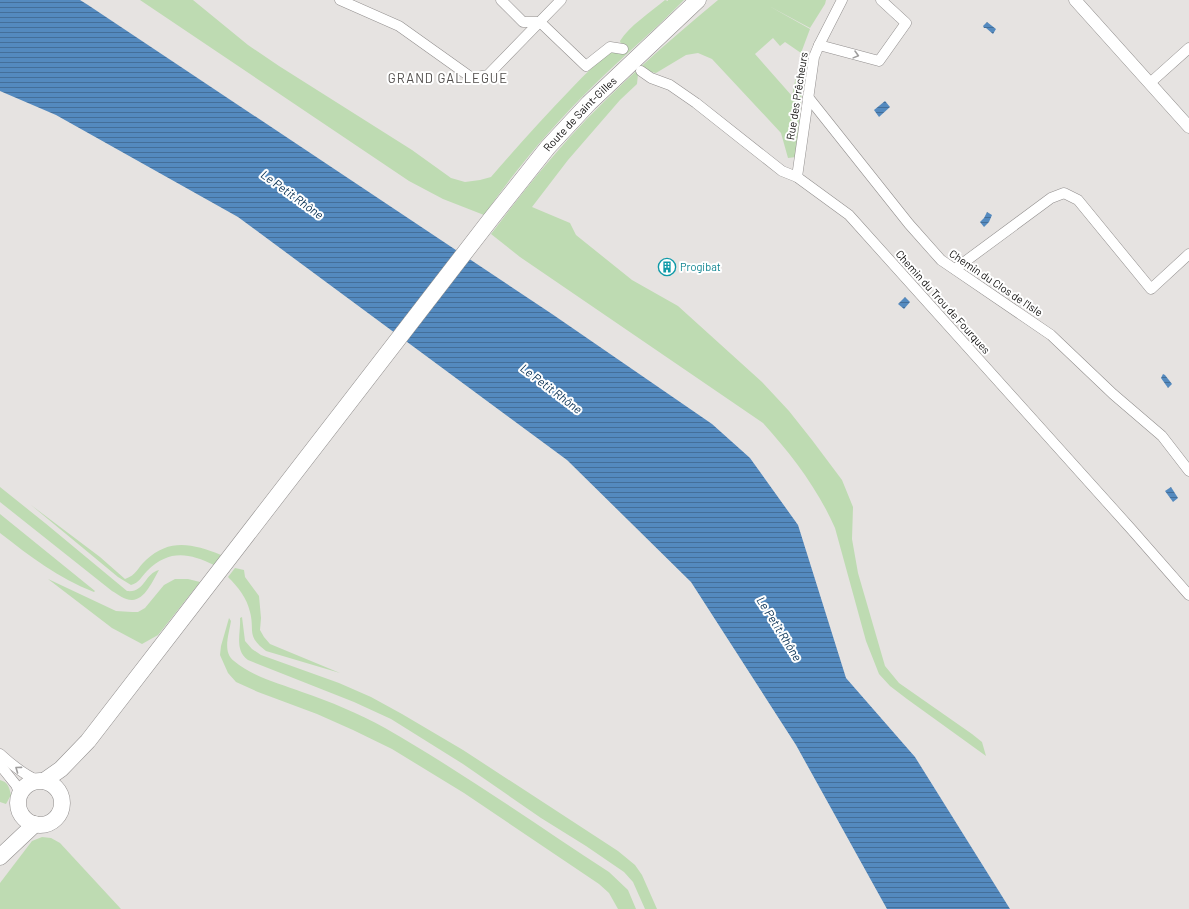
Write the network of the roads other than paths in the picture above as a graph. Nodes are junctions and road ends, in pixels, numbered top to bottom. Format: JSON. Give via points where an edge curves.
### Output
{"nodes":[{"id":1,"x":340,"y":0,"type":"edge"},
{"id":2,"x":501,"y":0,"type":"edge"},
{"id":3,"x":561,"y":0,"type":"edge"},
{"id":4,"x":698,"y":0,"type":"edge"},
{"id":5,"x":842,"y":0,"type":"edge"},
{"id":6,"x":881,"y":0,"type":"edge"},
{"id":7,"x":1075,"y":0,"type":"edge"},
{"id":8,"x":540,"y":22,"type":"junction"},
{"id":9,"x":819,"y":45,"type":"junction"},
{"id":10,"x":1189,"y":48,"type":"edge"},
{"id":11,"x":623,"y":49,"type":"dead end"},
{"id":12,"x":641,"y":71,"type":"dead end"},
{"id":13,"x":1150,"y":83,"type":"junction"},
{"id":14,"x":808,"y":97,"type":"junction"},
{"id":15,"x":1189,"y":127,"type":"edge"},
{"id":16,"x":797,"y":177,"type":"junction"},
{"id":17,"x":1189,"y":254,"type":"edge"},
{"id":18,"x":954,"y":269,"type":"junction"},
{"id":19,"x":1189,"y":471,"type":"edge"},
{"id":20,"x":1189,"y":595,"type":"edge"},
{"id":21,"x":88,"y":741,"type":"junction"},
{"id":22,"x":0,"y":754,"type":"edge"},
{"id":23,"x":0,"y":765,"type":"edge"},
{"id":24,"x":42,"y":781,"type":"junction"},
{"id":25,"x":60,"y":792,"type":"junction"},
{"id":26,"x":20,"y":794,"type":"junction"},
{"id":27,"x":21,"y":814,"type":"junction"},
{"id":28,"x":35,"y":824,"type":"junction"},
{"id":29,"x":0,"y":855,"type":"edge"}],
"edges":[{"from":1,"to":8,"type":"street","via":[[399,26],[472,78],[488,75]]},
{"from":2,"to":8,"type":"street","via":[[523,22]]},
{"from":3,"to":8,"type":"street"},
{"from":4,"to":21,"type":"main road","name":"Route de Saint-Gilles","via":[[589,103],[548,147]]},
{"from":5,"to":9,"type":"street","name":"Rue des Prêcheurs"},
{"from":9,"to":6,"type":"street","one_way":true,"via":[[879,61],[906,22]]},
{"from":7,"to":13,"type":"street"},
{"from":8,"to":11,"type":"street","via":[[586,66],[610,47]]},
{"from":9,"to":14,"type":"street","name":"Rue des Prêcheurs","via":[[814,57]]},
{"from":10,"to":13,"type":"street"},
{"from":12,"to":16,"type":"street","name":"Chemin du Trou de Fourques","via":[[670,85],[696,102],[782,171]]},
{"from":13,"to":15,"type":"street"},
{"from":14,"to":16,"type":"street","name":"Rue des Prêcheurs"},
{"from":14,"to":18,"type":"street","name":"Chemin du Clos de l'Isle","via":[[909,224],[941,260]]},
{"from":16,"to":20,"type":"street","name":"Chemin du Trou de Fourques","via":[[849,215]]},
{"from":17,"to":18,"type":"street","via":[[1151,289],[1078,200],[1064,193],[1051,198]]},
{"from":18,"to":19,"type":"street","name":"Chemin du Clos de l'Isle","via":[[1051,335],[1162,436]]},
{"from":21,"to":24,"type":"main road","via":[[61,769]]},
{"from":21,"to":25,"type":"main road"},
{"from":24,"to":22,"type":"street","one_way":true,"via":[[15,768]]},
{"from":23,"to":26,"type":"street"},
{"from":24,"to":25,"type":"main road","via":[[50,783]]},
{"from":24,"to":26,"type":"main road","via":[[27,784]]},
{"from":25,"to":28,"type":"main road","via":[[63,802],[58,817],[46,825]]},
{"from":26,"to":27,"type":"main road","via":[[18,808]]},
{"from":27,"to":28,"type":"main road"},
{"from":27,"to":29,"type":"main road"},
{"from":28,"to":29,"type":"main road"}]}
